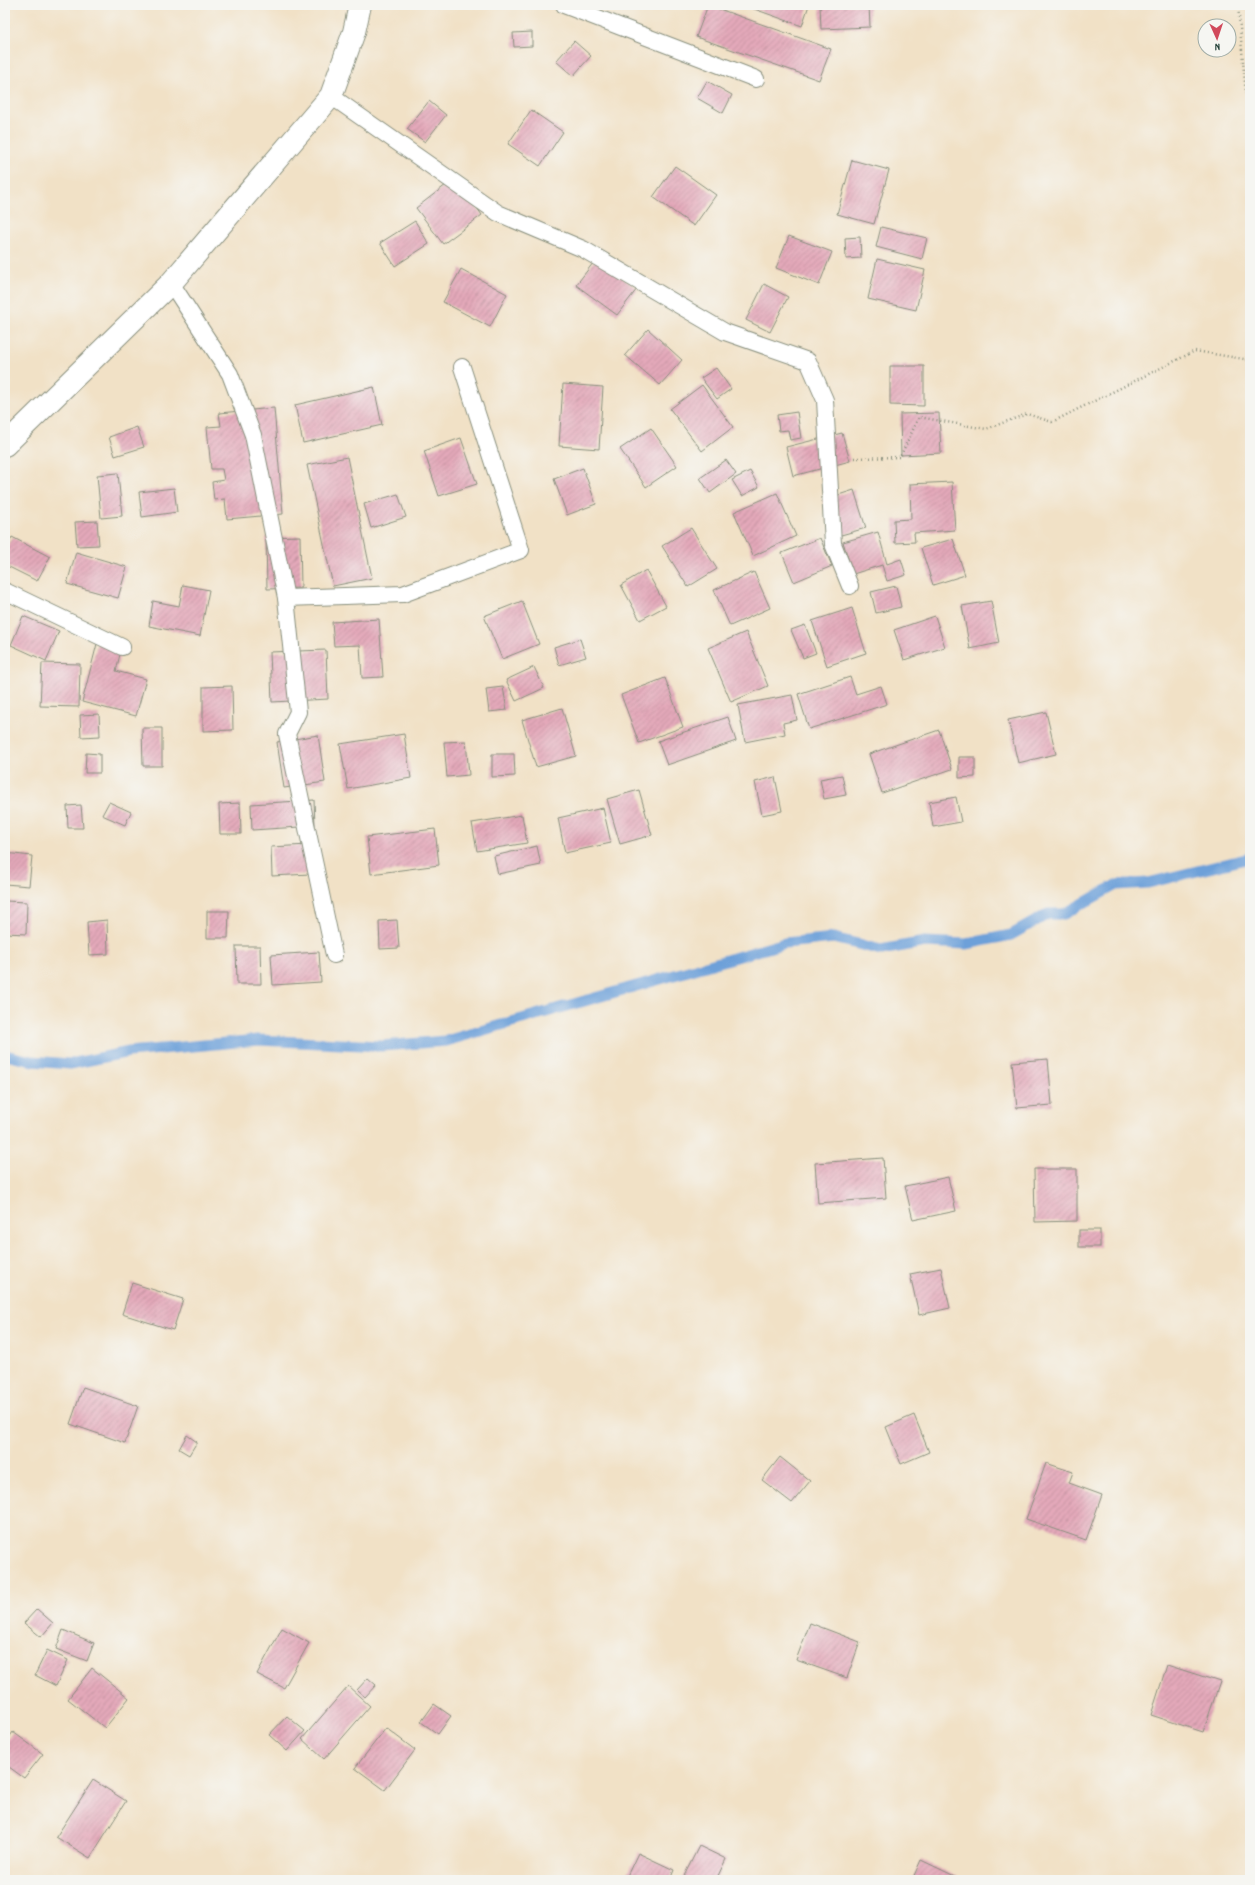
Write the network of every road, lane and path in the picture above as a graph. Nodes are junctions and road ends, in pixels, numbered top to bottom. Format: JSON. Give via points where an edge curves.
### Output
{"nodes":[{"id":1,"x":360,"y":5,"type":"edge"},
{"id":2,"x":564,"y":5,"type":"edge"},
{"id":3,"x":1238,"y":5,"type":"edge"},
{"id":4,"x":756,"y":79,"type":"dead end"},
{"id":5,"x":331,"y":96,"type":"junction"},
{"id":6,"x":1250,"y":106,"type":"edge"},
{"id":7,"x":170,"y":283,"type":"junction"},
{"id":8,"x":1250,"y":360,"type":"edge"},
{"id":9,"x":462,"y":367,"type":"dead end"},
{"id":10,"x":5,"y":445,"type":"edge"},
{"id":11,"x":828,"y":459,"type":"junction"},
{"id":12,"x":850,"y":586,"type":"dead end"},
{"id":13,"x":5,"y":591,"type":"edge"},
{"id":14,"x":286,"y":598,"type":"junction"},
{"id":15,"x":122,"y":647,"type":"dead end"},
{"id":16,"x":334,"y":955,"type":"dead end"}],
"edges":[{"from":1,"to":5,"type":"street","via":[[354,32]]},
{"from":2,"to":4,"type":"lane"},
{"from":3,"to":6,"type":"path","via":[[1246,95]]},
{"from":5,"to":7,"type":"street"},
{"from":5,"to":11,"type":"lane","via":[[498,213],[583,249],[725,332],[808,361],[825,400]]},
{"from":7,"to":10,"type":"street"},
{"from":7,"to":14,"type":"lane","via":[[230,374],[253,435]]},
{"from":8,"to":11,"type":"path","via":[[1195,351],[1052,422],[1026,414],[986,429],[919,417],[900,457]]},
{"from":9,"to":14,"type":"lane","via":[[521,550],[404,594]]},
{"from":11,"to":12,"type":"lane","via":[[833,544]]},
{"from":13,"to":15,"type":"lane"},
{"from":14,"to":16,"type":"lane","via":[[298,712],[287,734]]}]}
